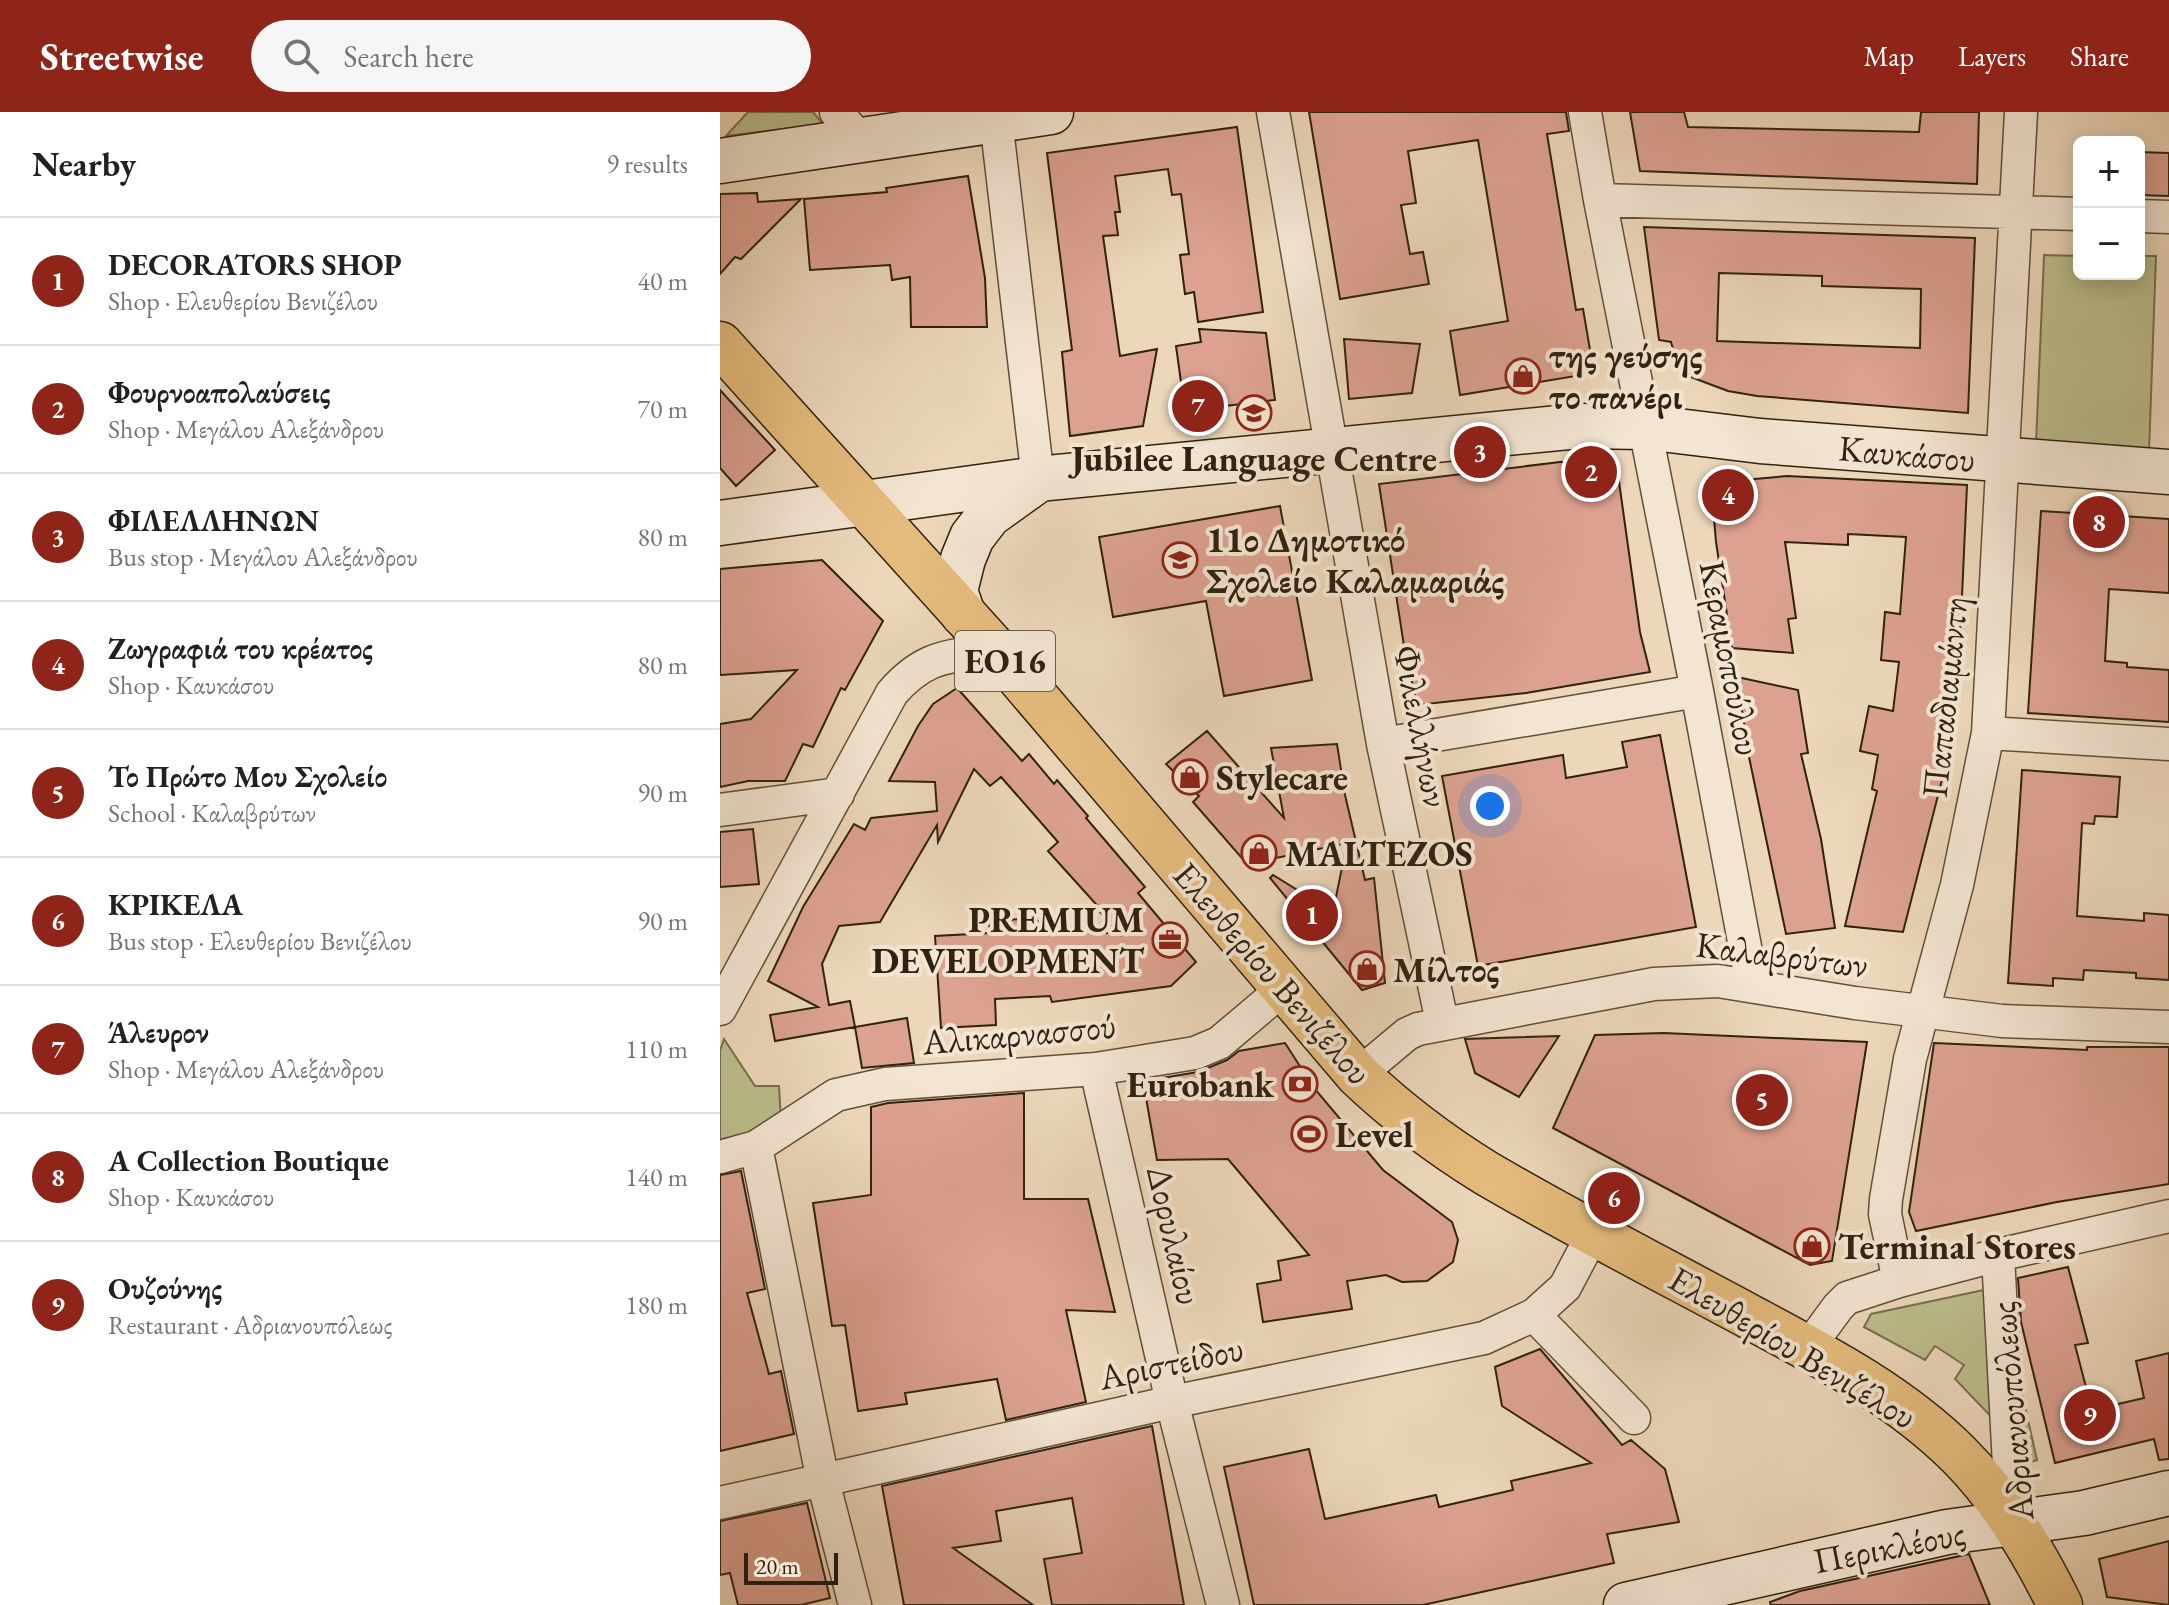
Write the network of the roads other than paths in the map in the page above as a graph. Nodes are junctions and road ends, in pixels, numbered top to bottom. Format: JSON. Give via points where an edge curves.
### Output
{"nodes":[{"id":1,"x":1051,"y":112,"type":"edge"},
{"id":2,"x":1273,"y":112,"type":"edge"},
{"id":3,"x":1585,"y":112,"type":"edge"},
{"id":4,"x":2021,"y":112,"type":"edge"},
{"id":5,"x":996,"y":120,"type":"junction"},
{"id":6,"x":849,"y":126,"type":"edge"},
{"id":7,"x":720,"y":161,"type":"edge"},
{"id":8,"x":1600,"y":200,"type":"junction"},
{"id":9,"x":2017,"y":213,"type":"junction"},
{"id":10,"x":2073,"y":214,"type":"edge"},
{"id":11,"x":2145,"y":216,"type":"edge"},
{"id":12,"x":2169,"y":217,"type":"edge"},
{"id":13,"x":720,"y":344,"type":"edge"},
{"id":14,"x":1645,"y":427,"type":"junction"},
{"id":15,"x":1332,"y":450,"type":"junction"},
{"id":16,"x":2005,"y":461,"type":"junction"},
{"id":17,"x":2169,"y":472,"type":"edge"},
{"id":18,"x":1038,"y":479,"type":"junction"},
{"id":19,"x":865,"y":503,"type":"junction"},
{"id":20,"x":720,"y":523,"type":"edge"},
{"id":21,"x":963,"y":614,"type":"junction"},
{"id":22,"x":995,"y":649,"type":"junction"},
{"id":23,"x":1697,"y":691,"type":"junction"},
{"id":24,"x":1988,"y":733,"type":"junction"},
{"id":25,"x":1383,"y":744,"type":"junction"},
{"id":26,"x":2169,"y":744,"type":"edge"},
{"id":27,"x":838,"y":794,"type":"junction"},
{"id":28,"x":720,"y":810,"type":"edge"},
{"id":29,"x":1752,"y":984,"type":"junction"},
{"id":30,"x":1283,"y":989,"type":"junction"},
{"id":31,"x":720,"y":1009,"type":"edge"},
{"id":32,"x":1924,"y":1010,"type":"junction"},
{"id":33,"x":1442,"y":1022,"type":"junction"},
{"id":34,"x":2169,"y":1027,"type":"edge"},
{"id":35,"x":1096,"y":1069,"type":"junction"},
{"id":36,"x":1358,"y":1075,"type":"junction"},
{"id":37,"x":756,"y":1147,"type":"junction"},
{"id":38,"x":720,"y":1157,"type":"edge"},
{"id":39,"x":2169,"y":1216,"type":"edge"},
{"id":40,"x":1594,"y":1232,"type":"junction"},
{"id":41,"x":1998,"y":1255,"type":"junction"},
{"id":42,"x":1899,"y":1281,"type":"junction"},
{"id":43,"x":1534,"y":1315,"type":"junction"},
{"id":44,"x":1808,"y":1348,"type":"junction"},
{"id":45,"x":1172,"y":1402,"type":"junction"},
{"id":46,"x":1634,"y":1418,"type":"dead end"},
{"id":47,"x":823,"y":1481,"type":"junction"},
{"id":48,"x":2169,"y":1493,"type":"edge"},
{"id":49,"x":720,"y":1503,"type":"edge"},
{"id":50,"x":2012,"y":1523,"type":"junction"},
{"id":51,"x":1743,"y":1591,"type":"edge"},
{"id":52,"x":855,"y":1605,"type":"edge"},
{"id":53,"x":1223,"y":1605,"type":"edge"},
{"id":54,"x":1626,"y":1605,"type":"edge"},
{"id":55,"x":2060,"y":1605,"type":"edge"}],
"edges":[{"from":1,"to":5,"type":"main road"},
{"from":2,"to":15,"type":"street","name":"Φιλελλήνων"},
{"from":3,"to":8,"type":"street","name":"Κεραμοπούλου"},
{"from":4,"to":9,"type":"street","name":"Παπαδιαμάντη"},
{"from":5,"to":6,"type":"main road"},
{"from":5,"to":18,"type":"street"},
{"from":6,"to":7,"type":"main road"},
{"from":8,"to":9,"type":"street"},
{"from":8,"to":14,"type":"street","name":"Κεραμοπούλου"},
{"from":9,"to":10,"type":"street"},
{"from":9,"to":16,"type":"street","name":"Παπαδιαμάντη"},
{"from":11,"to":12,"type":"street"},
{"from":13,"to":19,"type":"main road","name":"Ελευθερίου Βενιζέλου","number":"ΕΟ16"},
{"from":14,"to":15,"type":"main road","name":"Καυκάσου","via":[[1579,426]]},
{"from":14,"to":16,"type":"main road","name":"Καυκάσου"},
{"from":14,"to":23,"type":"street","name":"Κεραμοπούλου"},
{"from":15,"to":18,"type":"main road","name":"Καυκάσου"},
{"from":15,"to":25,"type":"street","name":"Φιλελλήνων"},
{"from":16,"to":17,"type":"main road","name":"Καυκάσου"},
{"from":16,"to":24,"type":"street","name":"Παπαδιαμάντη"},
{"from":18,"to":19,"type":"main road","name":"Καυκάσου"},
{"from":18,"to":21,"type":"main road","via":[[989,515],[972,537],[955,591]]},
{"from":19,"to":20,"type":"main road","name":"Καυκάσου"},
{"from":19,"to":21,"type":"main road","name":"Ελευθερίου Βενιζέλου","number":"ΕΟ16"},
{"from":21,"to":22,"type":"main road","name":"Ελευθερίου Βενιζέλου","number":"ΕΟ16"},
{"from":22,"to":27,"type":"street","via":[[935,659],[908,674],[892,693]]},
{"from":22,"to":30,"type":"main road","name":"Ελευθερίου Βενιζέλου","number":"ΕΟ16"},
{"from":23,"to":25,"type":"street"},
{"from":23,"to":29,"type":"street","name":"Κεραμοπούλου"},
{"from":24,"to":26,"type":"street"},
{"from":24,"to":32,"type":"street","name":"Παπαδιαμάντη","via":[[1957,885]]},
{"from":25,"to":33,"type":"street","name":"Φιλελλήνων"},
{"from":27,"to":28,"type":"street"},
{"from":27,"to":31,"type":"street"},
{"from":29,"to":32,"type":"street","name":"Καλαβρύτων"},
{"from":29,"to":33,"type":"street","name":"Καλαβρύτων","via":[[1654,984]]},
{"from":30,"to":35,"type":"street","name":"Αλικαρνασσού","via":[[1219,1043],[1171,1058]]},
{"from":30,"to":36,"type":"main road","name":"Ελευθερίου Βενιζέλου","number":"ΕΟ16"},
{"from":32,"to":34,"type":"street","name":"Καλαβρύτων","via":[[2002,1021]]},
{"from":32,"to":42,"type":"street","name":"Παπαδιαμάντη","via":[[1910,1059],[1886,1199]]},
{"from":33,"to":36,"type":"street","name":"Καλαβρύτων","via":[[1407,1034]]},
{"from":35,"to":37,"type":"street","name":"Αλικαρνασσού","via":[[885,1084],[836,1095]]},
{"from":35,"to":45,"type":"street","name":"Δορυλαίου"},
{"from":36,"to":40,"type":"main road","name":"Ελευθερίου Βενιζέλου","number":"ΕΟ16","via":[[1438,1142]]},
{"from":37,"to":38,"type":"street","name":"Αλικαρνασσού"},
{"from":37,"to":47,"type":"street"},
{"from":39,"to":41,"type":"street"},
{"from":40,"to":43,"type":"street","name":"Αριστείδου","via":[[1565,1287]]},
{"from":40,"to":44,"type":"main road","name":"Ελευθερίου Βενιζέλου","number":"ΕΟ16"},
{"from":41,"to":42,"type":"street"},
{"from":41,"to":50,"type":"street","name":"Αδριανουπόλεως"},
{"from":42,"to":44,"type":"street","via":[[1847,1298]]},
{"from":43,"to":45,"type":"street","name":"Αριστείδου","via":[[1484,1338]]},
{"from":43,"to":46,"type":"street"},
{"from":44,"to":50,"type":"main road","name":"Ελευθερίου Βενιζέλου","number":"ΕΟ16","via":[[1923,1423],[1977,1474]]},
{"from":45,"to":47,"type":"street","name":"Αριστείδου"},
{"from":45,"to":53,"type":"street","name":"Δορυλαίου"},
{"from":47,"to":49,"type":"street","name":"Αριστείδου"},
{"from":47,"to":52,"type":"street"},
{"from":48,"to":50,"type":"main road","name":"Περικλέους"},
{"from":50,"to":51,"type":"main road","name":"Περικλέους","via":[[1947,1532]]},
{"from":50,"to":55,"type":"main road","name":"Αδριανουπόλεως","number":"ΕΟ16"},
{"from":51,"to":54,"type":"main road","name":"Περικλέους"}]}
